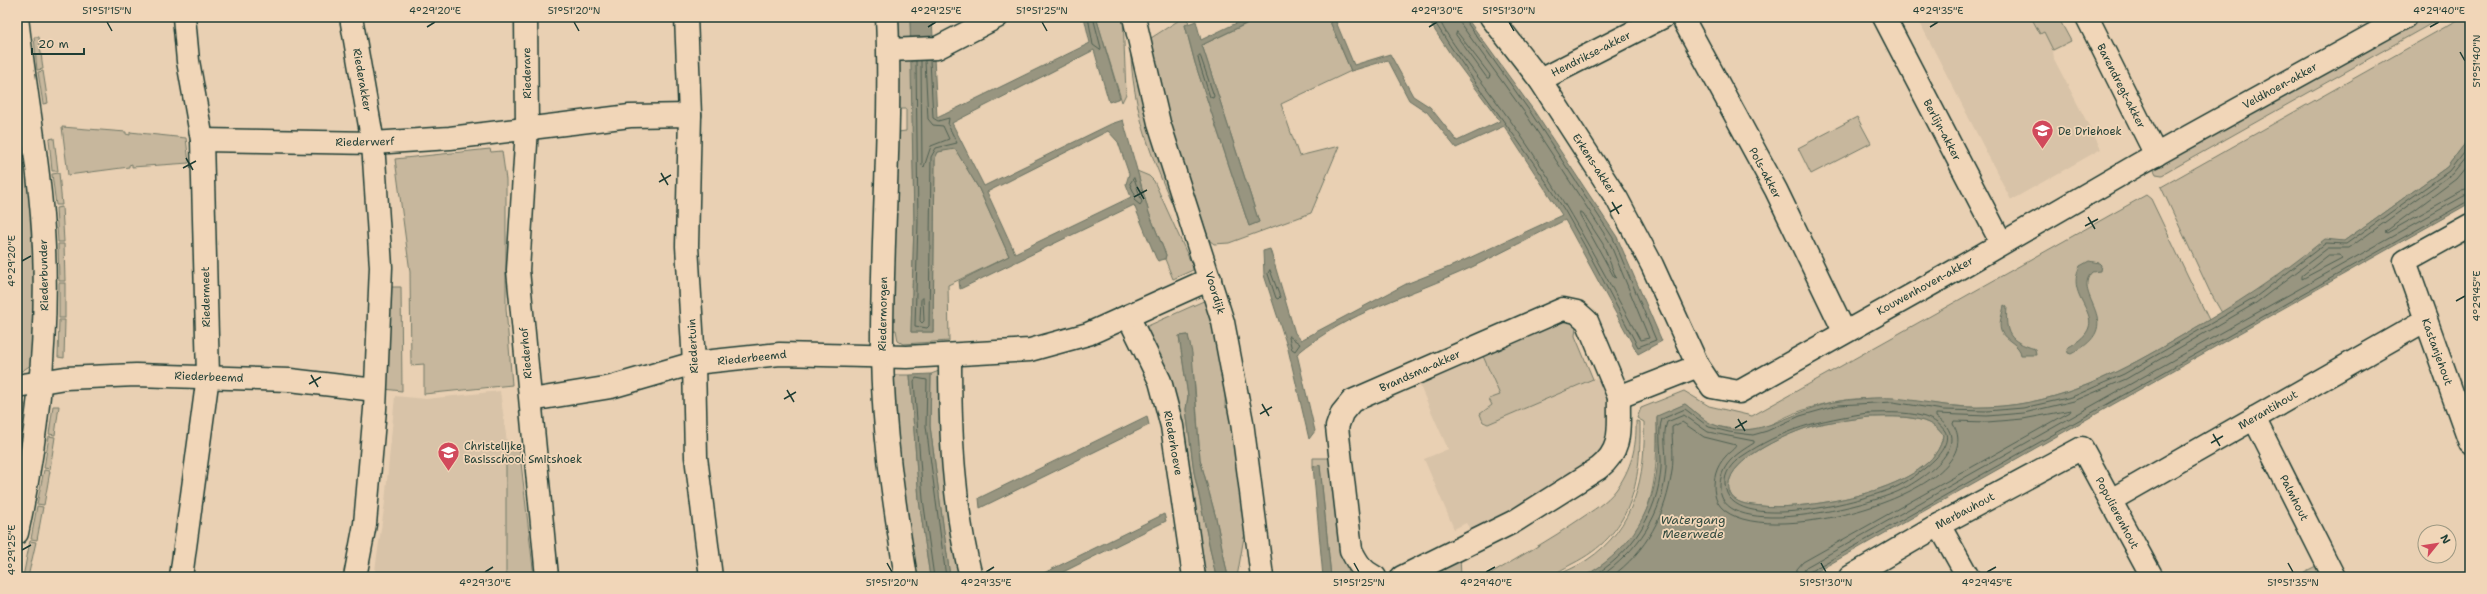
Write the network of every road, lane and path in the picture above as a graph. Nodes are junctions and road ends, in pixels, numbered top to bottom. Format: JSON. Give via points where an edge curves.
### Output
{"nodes":[{"id":1,"x":17,"y":17,"type":"edge"},
{"id":2,"x":184,"y":17,"type":"edge"},
{"id":3,"x":351,"y":17,"type":"edge"},
{"id":4,"x":526,"y":17,"type":"edge"},
{"id":5,"x":686,"y":17,"type":"edge"},
{"id":6,"x":887,"y":17,"type":"edge"},
{"id":7,"x":997,"y":17,"type":"edge"},
{"id":8,"x":1134,"y":17,"type":"edge"},
{"id":9,"x":1491,"y":17,"type":"edge"},
{"id":10,"x":1682,"y":17,"type":"edge"},
{"id":11,"x":1884,"y":17,"type":"edge"},
{"id":12,"x":2087,"y":17,"type":"edge"},
{"id":13,"x":2405,"y":17,"type":"edge"},
{"id":14,"x":1660,"y":18,"type":"edge"},
{"id":15,"x":896,"y":50,"type":"junction"},
{"id":16,"x":1540,"y":80,"type":"junction"},
{"id":17,"x":690,"y":115,"type":"junction"},
{"id":18,"x":24,"y":121,"type":"edge"},
{"id":19,"x":527,"y":128,"type":"junction"},
{"id":20,"x":202,"y":140,"type":"junction"},
{"id":21,"x":373,"y":143,"type":"junction"},
{"id":22,"x":2156,"y":154,"type":"junction"},
{"id":23,"x":2470,"y":225,"type":"edge"},
{"id":24,"x":2001,"y":242,"type":"junction"},
{"id":25,"x":1210,"y":279,"type":"junction"},
{"id":26,"x":1128,"y":316,"type":"junction"},
{"id":27,"x":2426,"y":320,"type":"junction"},
{"id":28,"x":1844,"y":331,"type":"junction"},
{"id":29,"x":882,"y":355,"type":"junction"},
{"id":30,"x":950,"y":356,"type":"junction"},
{"id":31,"x":694,"y":364,"type":"junction"},
{"id":32,"x":1698,"y":366,"type":"junction"},
{"id":33,"x":208,"y":376,"type":"junction"},
{"id":34,"x":42,"y":382,"type":"junction"},
{"id":35,"x":18,"y":386,"type":"edge"},
{"id":36,"x":375,"y":390,"type":"junction"},
{"id":37,"x":1619,"y":397,"type":"junction"},
{"id":38,"x":531,"y":400,"type":"junction"},
{"id":39,"x":2254,"y":418,"type":"junction"},
{"id":40,"x":2470,"y":443,"type":"edge"},
{"id":41,"x":2082,"y":448,"type":"joint"},
{"id":42,"x":2111,"y":500,"type":"junction"},
{"id":43,"x":1939,"y":525,"type":"junction"},
{"id":44,"x":17,"y":533,"type":"edge"},
{"id":45,"x":181,"y":577,"type":"edge"},
{"id":46,"x":355,"y":577,"type":"edge"},
{"id":47,"x":546,"y":577,"type":"edge"},
{"id":48,"x":711,"y":577,"type":"edge"},
{"id":49,"x":906,"y":577,"type":"edge"},
{"id":50,"x":971,"y":577,"type":"edge"},
{"id":51,"x":1194,"y":577,"type":"edge"},
{"id":52,"x":1262,"y":577,"type":"edge"},
{"id":53,"x":1375,"y":577,"type":"edge"},
{"id":54,"x":1402,"y":577,"type":"edge"},
{"id":55,"x":1850,"y":577,"type":"edge"},
{"id":56,"x":1968,"y":577,"type":"edge"},
{"id":57,"x":2152,"y":577,"type":"edge"},
{"id":58,"x":2334,"y":577,"type":"edge"}],
"edges":[{"from":1,"to":18,"type":"street","name":"Riederbunder"},
{"from":2,"to":20,"type":"street","name":"Riedermeet","via":[[188,61]]},
{"from":3,"to":21,"type":"street","name":"Riederakker"},
{"from":4,"to":19,"type":"street","name":"Riederare"},
{"from":5,"to":17,"type":"street","name":"Riedertuin"},
{"from":6,"to":15,"type":"street","name":"Riedermorgen"},
{"from":7,"to":15,"type":"street","via":[[937,48]]},
{"from":8,"to":25,"type":"street","name":"Voordijk","via":[[1159,123]]},
{"from":9,"to":16,"type":"street","name":"Erkens-akker"},
{"from":10,"to":28,"type":"street","name":"Pols-akker","via":[[1760,164],[1764,166]]},
{"from":11,"to":24,"type":"street","name":"Berlijn-akker"},
{"from":12,"to":22,"type":"street","name":"Barendregt-akker"},
{"from":13,"to":22,"type":"street","name":"Veldhoen-akker"},
{"from":14,"to":16,"type":"street","name":"Hendrikse-akker"},
{"from":15,"to":29,"type":"street","name":"Riedermorgen"},
{"from":16,"to":32,"type":"street","name":"Erkens-akker","via":[[1617,199],[1652,265]]},
{"from":17,"to":19,"type":"street","via":[[630,116]]},
{"from":17,"to":31,"type":"street","name":"Riedertuin","via":[[687,246]]},
{"from":18,"to":34,"type":"street","name":"Riederbunder","via":[[44,248]]},
{"from":19,"to":21,"type":"street","name":"Riederwerf","via":[[450,138]]},
{"from":19,"to":38,"type":"street","name":"Riederhof","via":[[518,270]]},
{"from":20,"to":21,"type":"street","name":"Riederwerf"},
{"from":20,"to":33,"type":"street","name":"Riedermeet"},
{"from":21,"to":36,"type":"street","via":[[381,267]]},
{"from":22,"to":24,"type":"street","name":"Kouwenhoven-akker"},
{"from":23,"to":27,"type":"street","name":"Kastanjehout","via":[[2405,262]]},
{"from":24,"to":28,"type":"street","name":"Kouwenhoven-akker","via":[[1944,277]]},
{"from":25,"to":26,"type":"street"},
{"from":25,"to":52,"type":"street","name":"Voordijk","via":[[1224,322],[1242,422]]},
{"from":26,"to":30,"type":"street","via":[[1088,334],[1030,350]]},
{"from":26,"to":51,"type":"street","name":"Riederhoeve","via":[[1160,381],[1172,426]]},
{"from":27,"to":39,"type":"street","name":"Merantihout"},
{"from":27,"to":40,"type":"street","name":"Kastanjehout"},
{"from":28,"to":32,"type":"street","name":"Kouwenhoven-akker","via":[[1739,392],[1712,387]]},
{"from":29,"to":30,"type":"street"},
{"from":29,"to":31,"type":"street","name":"Riederbeemd","via":[[780,354]]},
{"from":29,"to":49,"type":"street","name":"Riedermorgen","via":[[886,435]]},
{"from":30,"to":50,"type":"street","via":[[950,430],[956,500]]},
{"from":31,"to":38,"type":"street","name":"Riederbeemd","via":[[611,386]]},
{"from":31,"to":48,"type":"street","name":"Riedertuin","via":[[696,457]]},
{"from":32,"to":37,"type":"street"},
{"from":33,"to":34,"type":"street","name":"Riederbeemd","via":[[136,375],[65,378]]},
{"from":33,"to":36,"type":"street","name":"Riederbeemd","via":[[290,380]]},
{"from":33,"to":45,"type":"street","name":"Riedermeet"},
{"from":34,"to":35,"type":"street","name":"Riederbeemd"},
{"from":34,"to":44,"type":"street","name":"Riederbunder"},
{"from":36,"to":46,"type":"street","via":[[364,524]]},
{"from":37,"to":53,"type":"street","name":"Brandsma-akker","via":[[1587,321],[1577,312],[1562,309],[1352,401],[1342,413],[1337,427],[1351,550],[1357,563],[1366,573]]},
{"from":37,"to":54,"type":"street","name":"Brandsma-akker","via":[[1617,447],[1611,459],[1572,487],[1515,521]]},
{"from":38,"to":47,"type":"street","name":"Riederhof"},
{"from":39,"to":42,"type":"street","name":"Merantihout"},
{"from":39,"to":58,"type":"street","name":"Palmhout"},
{"from":41,"to":42,"type":"street","name":"Populierenhout"},
{"from":41,"to":43,"type":"street","name":"Merbauhout"},
{"from":42,"to":57,"type":"street","name":"Populierenhout"},
{"from":43,"to":55,"type":"street","name":"Merbauhout"},
{"from":43,"to":56,"type":"street"}]}
